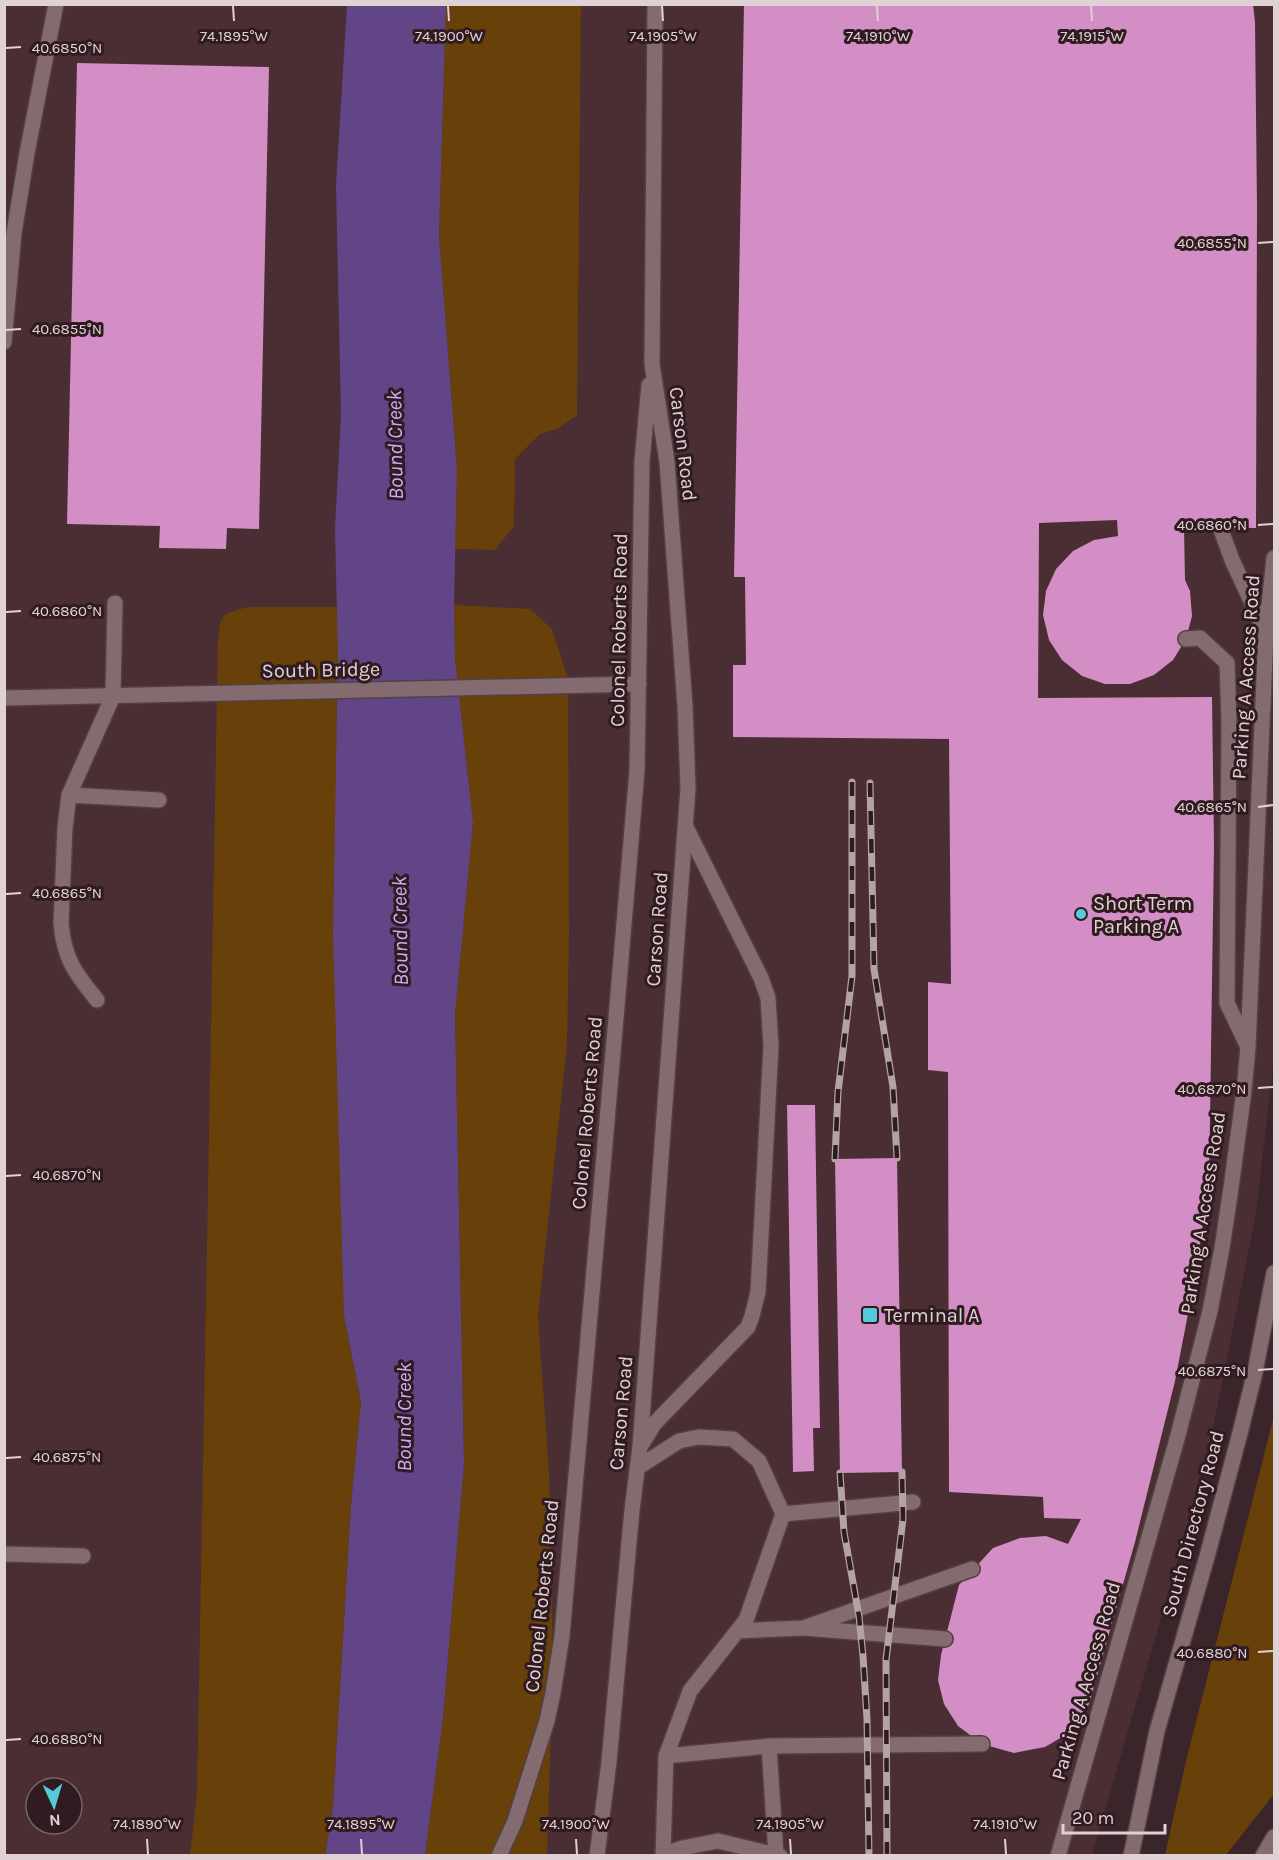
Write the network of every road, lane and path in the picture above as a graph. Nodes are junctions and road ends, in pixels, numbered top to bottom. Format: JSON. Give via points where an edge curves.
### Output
{"nodes":[{"id":1,"x":56,"y":4,"type":"edge"},
{"id":2,"x":655,"y":4,"type":"edge"},
{"id":3,"x":4,"y":342,"type":"edge"},
{"id":4,"x":652,"y":364,"type":"junction"},
{"id":5,"x":1220,"y":527,"type":"dead end"},
{"id":6,"x":1275,"y":558,"type":"edge"},
{"id":7,"x":115,"y":603,"type":"dead end"},
{"id":8,"x":1266,"y":633,"type":"junction"},
{"id":9,"x":1186,"y":639,"type":"dead end"},
{"id":10,"x":639,"y":684,"type":"junction"},
{"id":11,"x":113,"y":696,"type":"junction"},
{"id":12,"x":4,"y":699,"type":"edge"},
{"id":13,"x":69,"y":795,"type":"junction"},
{"id":14,"x":159,"y":800,"type":"dead end"},
{"id":15,"x":686,"y":827,"type":"junction"},
{"id":16,"x":97,"y":1000,"type":"dead end"},
{"id":17,"x":1248,"y":1047,"type":"junction"},
{"id":18,"x":1275,"y":1273,"type":"edge"},
{"id":19,"x":640,"y":1447,"type":"junction"},
{"id":20,"x":637,"y":1468,"type":"junction"},
{"id":21,"x":913,"y":1502,"type":"dead end"},
{"id":22,"x":783,"y":1514,"type":"junction"},
{"id":23,"x":4,"y":1554,"type":"edge"},
{"id":24,"x":83,"y":1556,"type":"dead end"},
{"id":25,"x":972,"y":1569,"type":"dead end"},
{"id":26,"x":803,"y":1628,"type":"junction"},
{"id":27,"x":737,"y":1631,"type":"junction"},
{"id":28,"x":945,"y":1639,"type":"dead end"},
{"id":29,"x":982,"y":1744,"type":"dead end"},
{"id":30,"x":769,"y":1746,"type":"junction"},
{"id":31,"x":666,"y":1756,"type":"junction"},
{"id":32,"x":1275,"y":1837,"type":"edge"},
{"id":33,"x":663,"y":1855,"type":"edge"},
{"id":34,"x":778,"y":1855,"type":"edge"},
{"id":35,"x":499,"y":1856,"type":"edge"},
{"id":36,"x":597,"y":1856,"type":"edge"},
{"id":37,"x":1058,"y":1856,"type":"edge"},
{"id":38,"x":1131,"y":1856,"type":"edge"},
{"id":39,"x":1263,"y":1856,"type":"edge"}],
"edges":[{"from":1,"to":3,"type":"street","via":[[14,233]]},
{"from":2,"to":4,"type":"street","name":"Carson Road"},
{"from":4,"to":10,"type":"street","name":"Colonel Roberts Road","via":[[642,461]]},
{"from":4,"to":15,"type":"street","name":"Carson Road","via":[[668,462],[685,706]]},
{"from":5,"to":8,"type":"street"},
{"from":6,"to":8,"type":"street","name":"Parking A Access Road"},
{"from":7,"to":11,"type":"street"},
{"from":8,"to":17,"type":"street","name":"Parking A Access Road"},
{"from":9,"to":17,"type":"street","via":[[1200,638],[1227,663],[1227,1003]]},
{"from":10,"to":11,"type":"street","name":"South Bridge"},
{"from":10,"to":35,"type":"street","name":"Colonel Roberts Road","via":[[637,770],[561,1636],[547,1721],[515,1821]]},
{"from":11,"to":12,"type":"street","name":"South Bridge"},
{"from":11,"to":13,"type":"street"},
{"from":13,"to":14,"type":"street"},
{"from":13,"to":16,"type":"street","via":[[63,939],[66,956]]},
{"from":15,"to":19,"type":"street","name":"Carson Road"},
{"from":15,"to":19,"type":"street","via":[[768,998],[771,1046],[758,1292],[748,1327],[654,1424]]},
{"from":17,"to":37,"type":"street","name":"Parking A Access Road","via":[[1233,1177],[1207,1322]]},
{"from":18,"to":38,"type":"street","name":"South Directory Road","via":[[1222,1504],[1157,1731]]},
{"from":19,"to":20,"type":"street","name":"Carson Road"},
{"from":20,"to":22,"type":"street","via":[[679,1441],[699,1437],[733,1439],[759,1461]]},
{"from":20,"to":36,"type":"street","name":"Carson Road"},
{"from":21,"to":22,"type":"street"},
{"from":22,"to":27,"type":"street","via":[[746,1620]]},
{"from":23,"to":24,"type":"street"},
{"from":25,"to":26,"type":"street"},
{"from":26,"to":27,"type":"street"},
{"from":26,"to":28,"type":"street"},
{"from":27,"to":31,"type":"street","via":[[690,1691]]},
{"from":29,"to":30,"type":"street"},
{"from":30,"to":31,"type":"street"},
{"from":30,"to":34,"type":"street"},
{"from":31,"to":33,"type":"street"},
{"from":32,"to":39,"type":"street"},
{"from":33,"to":34,"type":"street","via":[[717,1841]]}]}
